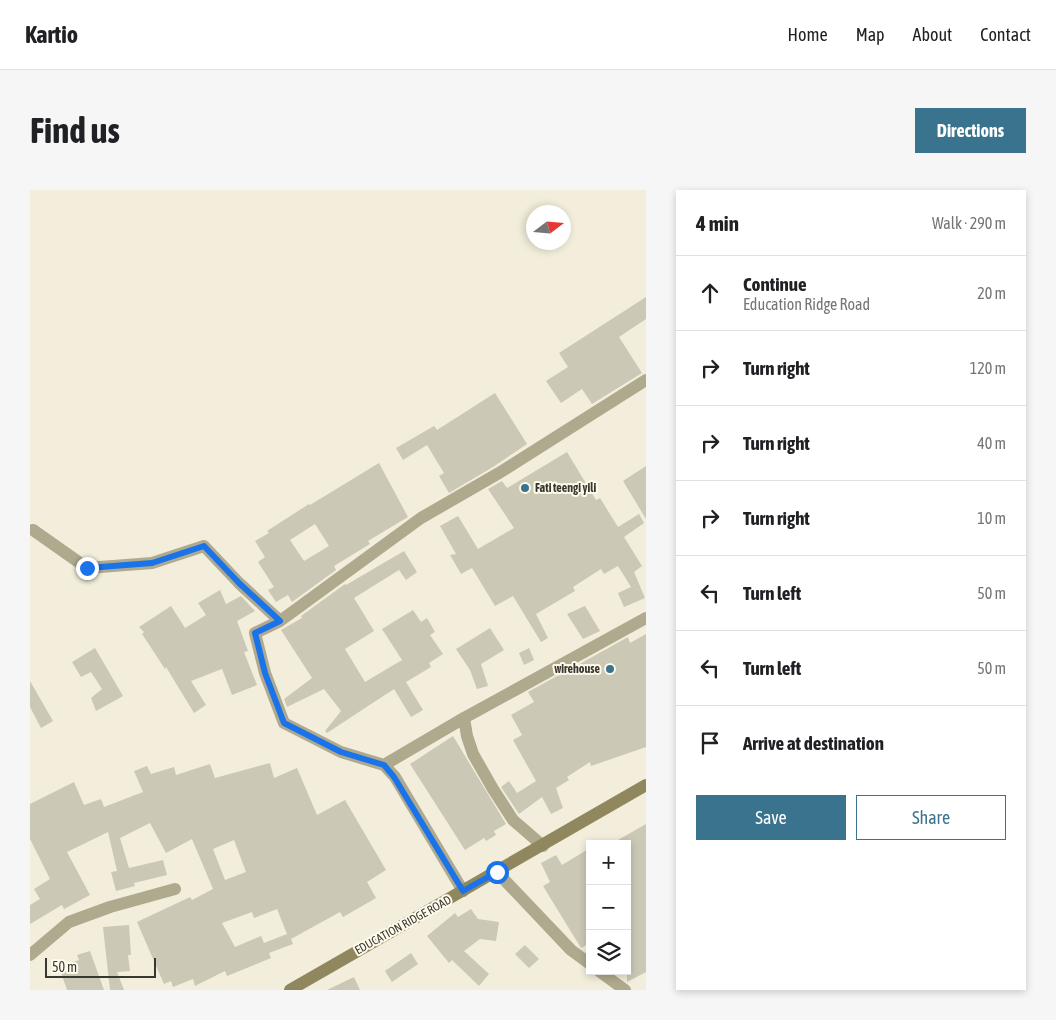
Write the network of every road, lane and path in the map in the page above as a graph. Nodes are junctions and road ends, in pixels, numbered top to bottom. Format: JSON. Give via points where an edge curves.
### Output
{"nodes":[{"id":1,"x":646,"y":380,"type":"edge"},
{"id":2,"x":33,"y":530,"type":"dead end"},
{"id":3,"x":646,"y":618,"type":"edge"},
{"id":4,"x":280,"y":621,"type":"junction"},
{"id":5,"x":464,"y":718,"type":"junction"},
{"id":6,"x":384,"y":765,"type":"junction"},
{"id":7,"x":646,"y":785,"type":"edge"},
{"id":8,"x":543,"y":846,"type":"junction"},
{"id":9,"x":497,"y":872,"type":"junction"},
{"id":10,"x":175,"y":889,"type":"dead end"},
{"id":11,"x":463,"y":891,"type":"junction"},
{"id":12,"x":30,"y":956,"type":"edge"},
{"id":13,"x":586,"y":961,"type":"edge"},
{"id":14,"x":604,"y":975,"type":"edge"},
{"id":15,"x":290,"y":990,"type":"edge"},
{"id":16,"x":624,"y":990,"type":"edge"}],
"edges":[{"from":1,"to":4,"type":"street","via":[[421,518]]},
{"from":2,"to":4,"type":"street","via":[[87,568],[152,563],[204,546]]},
{"from":3,"to":5,"type":"street"},
{"from":4,"to":6,"type":"street","via":[[255,633],[265,673],[284,723],[341,752]]},
{"from":5,"to":6,"type":"street"},
{"from":5,"to":8,"type":"street","via":[[473,754],[493,789],[513,820]]},
{"from":6,"to":11,"type":"street"},
{"from":7,"to":8,"type":"main road","name":"EDUCATION RIDGE ROAD"},
{"from":8,"to":9,"type":"main road","name":"EDUCATION RIDGE ROAD"},
{"from":9,"to":11,"type":"main road","name":"EDUCATION RIDGE ROAD"},
{"from":9,"to":13,"type":"street","via":[[571,950]]},
{"from":10,"to":12,"type":"street","via":[[69,922]]},
{"from":11,"to":15,"type":"main road","name":"EDUCATION RIDGE ROAD"},
{"from":14,"to":16,"type":"street"}]}
